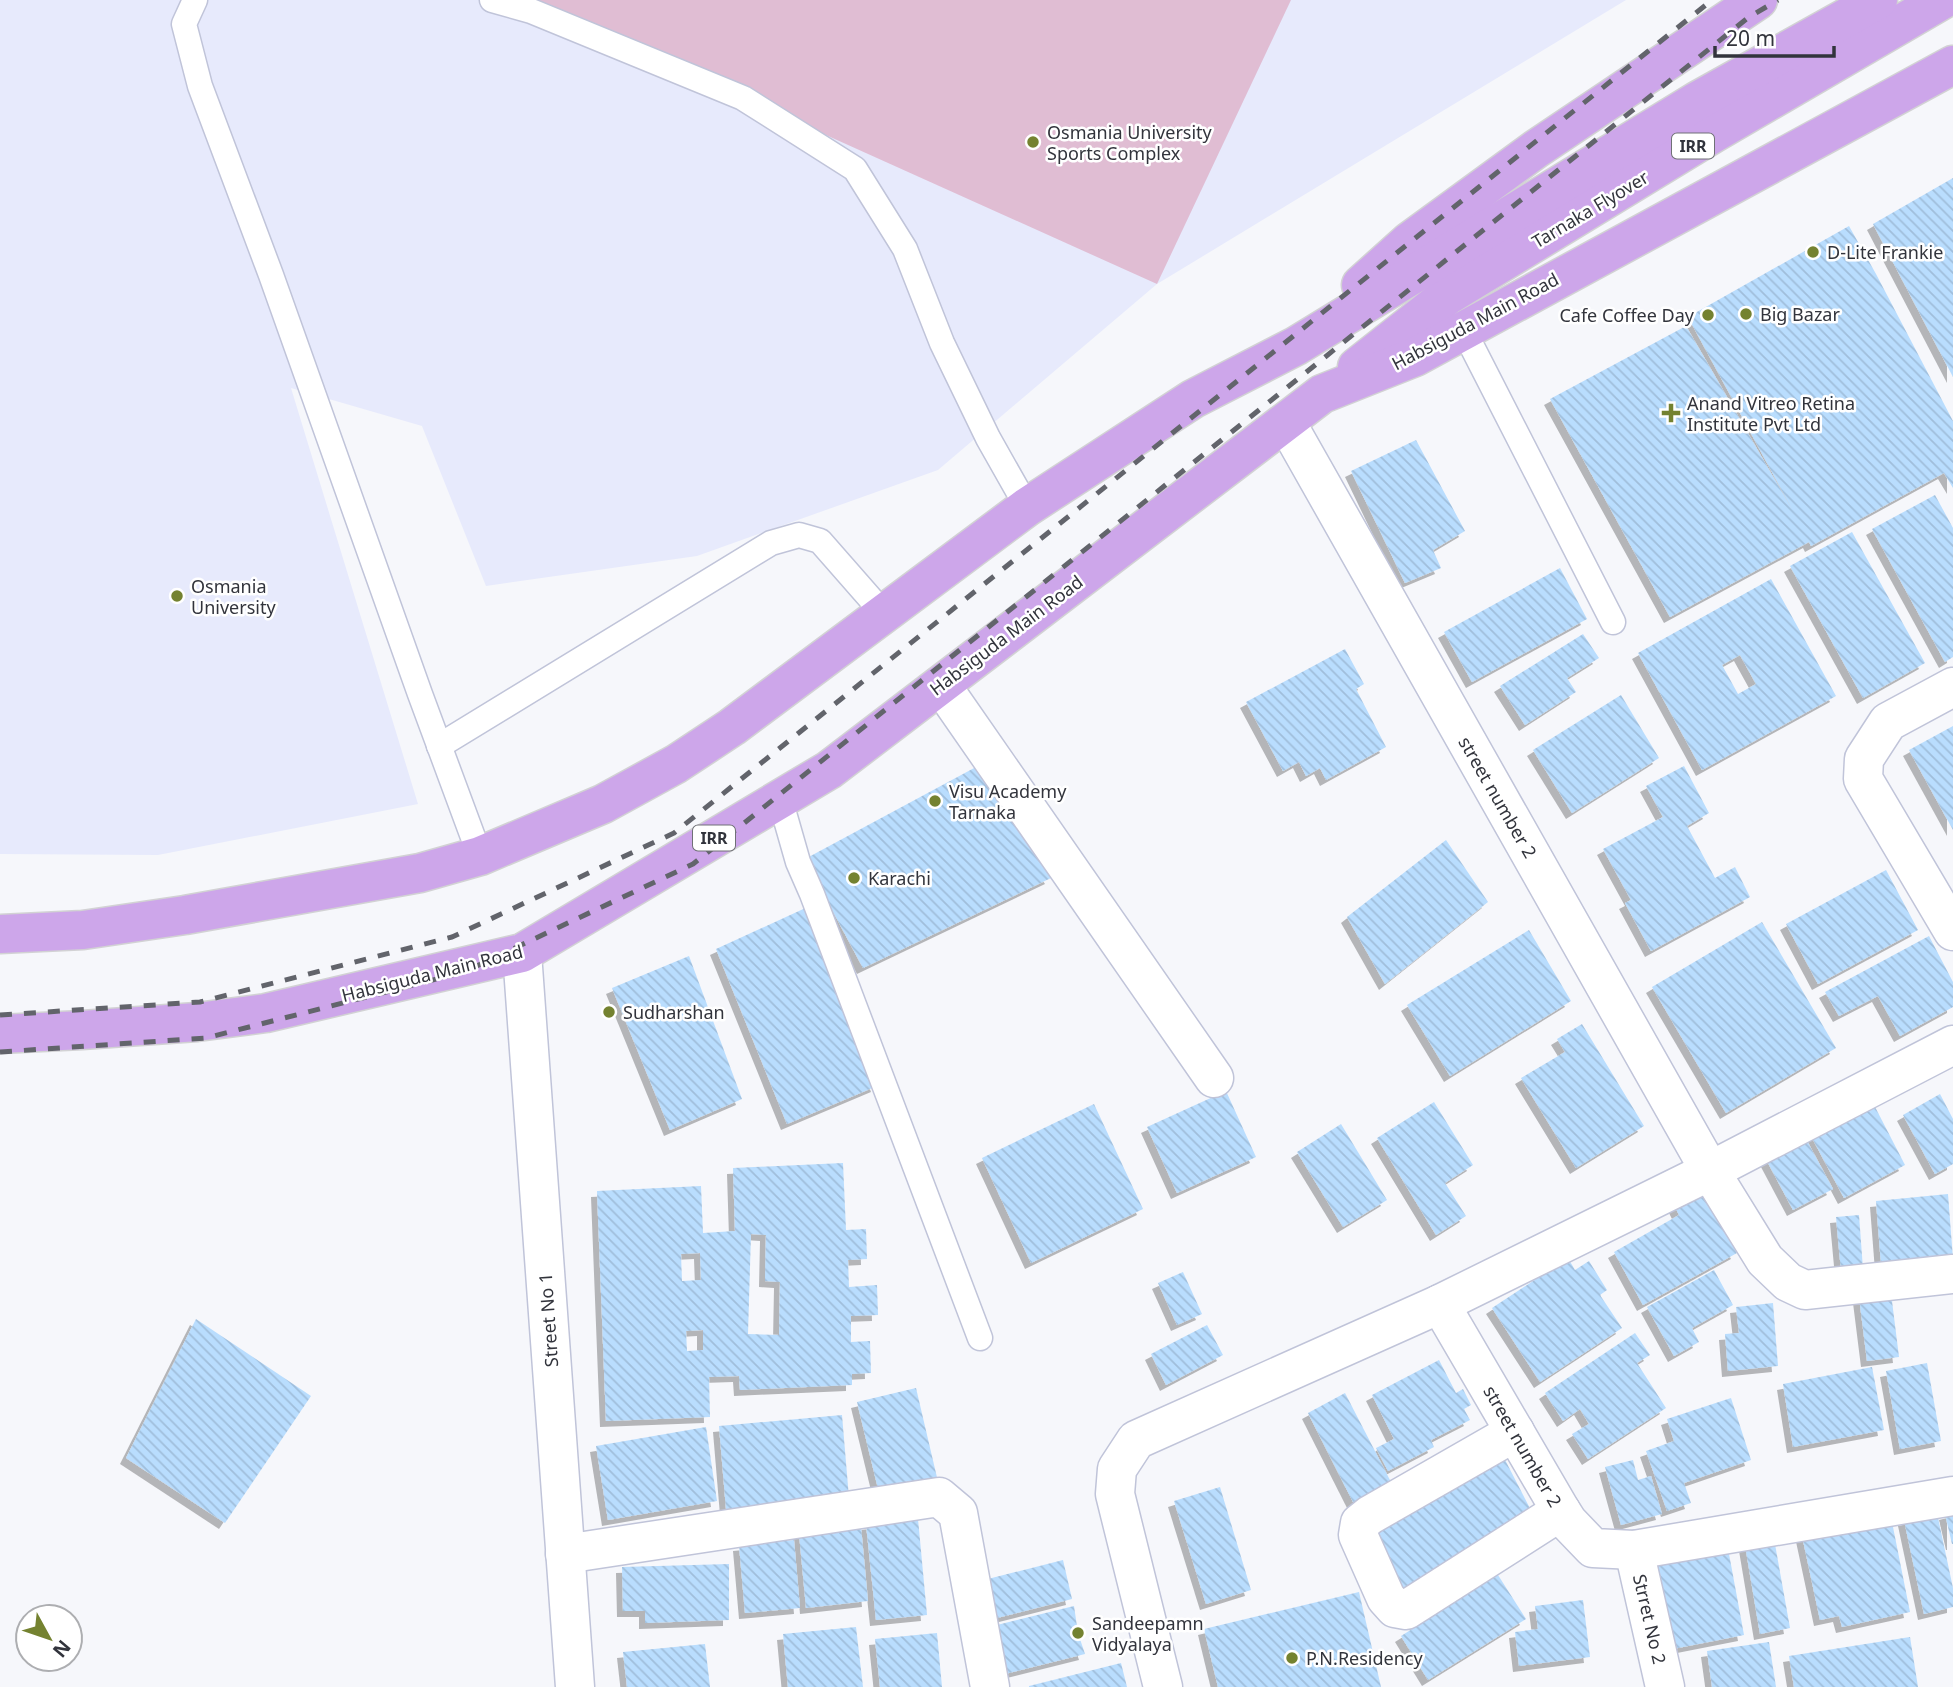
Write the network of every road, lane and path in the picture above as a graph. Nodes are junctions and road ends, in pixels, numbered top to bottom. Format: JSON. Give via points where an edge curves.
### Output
{"nodes":[{"id":1,"x":194,"y":0,"type":"edge"},
{"id":2,"x":492,"y":0,"type":"edge"},
{"id":3,"x":1758,"y":0,"type":"edge"},
{"id":4,"x":1878,"y":0,"type":"edge"},
{"id":5,"x":1942,"y":0,"type":"edge"},
{"id":6,"x":1953,"y":65,"type":"edge"},
{"id":7,"x":1446,"y":297,"type":"junction"},
{"id":8,"x":1296,"y":346,"type":"junction"},
{"id":9,"x":1322,"y":394,"type":"joint"},
{"id":10,"x":1286,"y":422,"type":"junction"},
{"id":11,"x":1027,"y":507,"type":"junction"},
{"id":12,"x":884,"y":614,"type":"junction"},
{"id":13,"x":1613,"y":622,"type":"dead end"},
{"id":14,"x":941,"y":685,"type":"junction"},
{"id":15,"x":1953,"y":687,"type":"edge"},
{"id":16,"x":439,"y":746,"type":"junction"},
{"id":17,"x":780,"y":799,"type":"junction"},
{"id":18,"x":480,"y":856,"type":"junction"},
{"id":19,"x":1953,"y":931,"type":"edge"},
{"id":20,"x":0,"y":934,"type":"edge"},
{"id":21,"x":522,"y":953,"type":"junction"},
{"id":22,"x":0,"y":1034,"type":"edge"},
{"id":23,"x":1953,"y":1045,"type":"edge"},
{"id":24,"x":1214,"y":1078,"type":"dead end"},
{"id":25,"x":1710,"y":1171,"type":"junction"},
{"id":26,"x":1953,"y":1274,"type":"edge"},
{"id":27,"x":1440,"y":1304,"type":"junction"},
{"id":28,"x":980,"y":1338,"type":"dead end"},
{"id":29,"x":1515,"y":1432,"type":"junction"},
{"id":30,"x":1953,"y":1496,"type":"edge"},
{"id":31,"x":1561,"y":1511,"type":"junction"},
{"id":32,"x":1634,"y":1550,"type":"junction"},
{"id":33,"x":565,"y":1554,"type":"junction"},
{"id":34,"x":575,"y":1687,"type":"edge"},
{"id":35,"x":990,"y":1687,"type":"edge"},
{"id":36,"x":1163,"y":1687,"type":"edge"},
{"id":37,"x":1665,"y":1687,"type":"edge"}],
"edges":[{"from":1,"to":16,"type":"lane","via":[[184,24],[200,86]]},
{"from":2,"to":11,"type":"lane","via":[[531,11],[743,98],[855,169],[905,250],[942,343]]},
{"from":3,"to":8,"type":"main road","via":[[1536,149],[1410,241]]},
{"from":4,"to":7,"type":"main road","name":"Tarnaka Flyover","number":"IRR","via":[[1697,101]]},
{"from":5,"to":7,"type":"main road","name":"Tarnaka Flyover","number":"IRR"},
{"from":6,"to":7,"type":"main road","name":"Habsiguda Main Road"},
{"from":7,"to":8,"type":"main road","name":"Tarnaka Flyover","number":"IRR"},
{"from":7,"to":9,"type":"main road","name":"Tarnaka Flyover","number":"IRR"},
{"from":7,"to":13,"type":"lane"},
{"from":8,"to":11,"type":"main road","number":"IRR","via":[[1193,399]]},
{"from":9,"to":10,"type":"main road","name":"Habsiguda Main Road","number":"IRR"},
{"from":10,"to":14,"type":"main road","name":"Habsiguda Main Road","number":"IRR"},
{"from":10,"to":25,"type":"street","name":"street number 2"},
{"from":11,"to":12,"type":"main road","number":"IRR"},
{"from":12,"to":16,"type":"lane","via":[[820,541],[799,535],[771,543]]},
{"from":12,"to":18,"type":"main road","number":"IRR","via":[[676,764],[603,804]]},
{"from":14,"to":17,"type":"main road","name":"Habsiguda Main Road","number":"IRR","via":[[829,770]]},
{"from":14,"to":24,"type":"street"},
{"from":15,"to":19,"type":"street","via":[[1888,722],[1864,759],[1863,779]]},
{"from":16,"to":18,"type":"lane"},
{"from":17,"to":21,"type":"main road","name":"Habsiguda Main Road","number":"IRR"},
{"from":17,"to":28,"type":"lane","via":[[798,862]]},
{"from":18,"to":20,"type":"main road","number":"IRR","via":[[421,873],[185,915],[83,930]]},
{"from":21,"to":22,"type":"main road","name":"Habsiguda Main Road","number":"IRR","via":[[265,1013],[184,1023]]},
{"from":21,"to":33,"type":"street","name":"Street No 1"},
{"from":23,"to":25,"type":"street"},
{"from":25,"to":26,"type":"street","name":"street number 2","via":[[1765,1260],[1788,1282],[1805,1290]]},
{"from":25,"to":27,"type":"street"},
{"from":27,"to":29,"type":"street","name":"street number 2"},
{"from":27,"to":36,"type":"street","via":[[1136,1440],[1117,1469],[1115,1494]]},
{"from":29,"to":31,"type":"street","name":"street number 2"},
{"from":29,"to":31,"type":"street","via":[[1360,1524],[1358,1535],[1386,1598],[1395,1608],[1406,1609]]},
{"from":30,"to":32,"type":"street","name":"street number 2"},
{"from":31,"to":32,"type":"street","name":"street number 2","via":[[1593,1548]]},
{"from":32,"to":37,"type":"street","name":"Strret No 2"},
{"from":33,"to":34,"type":"street","name":"Street No 1"},
{"from":33,"to":35,"type":"street","via":[[939,1497],[958,1513]]}]}
